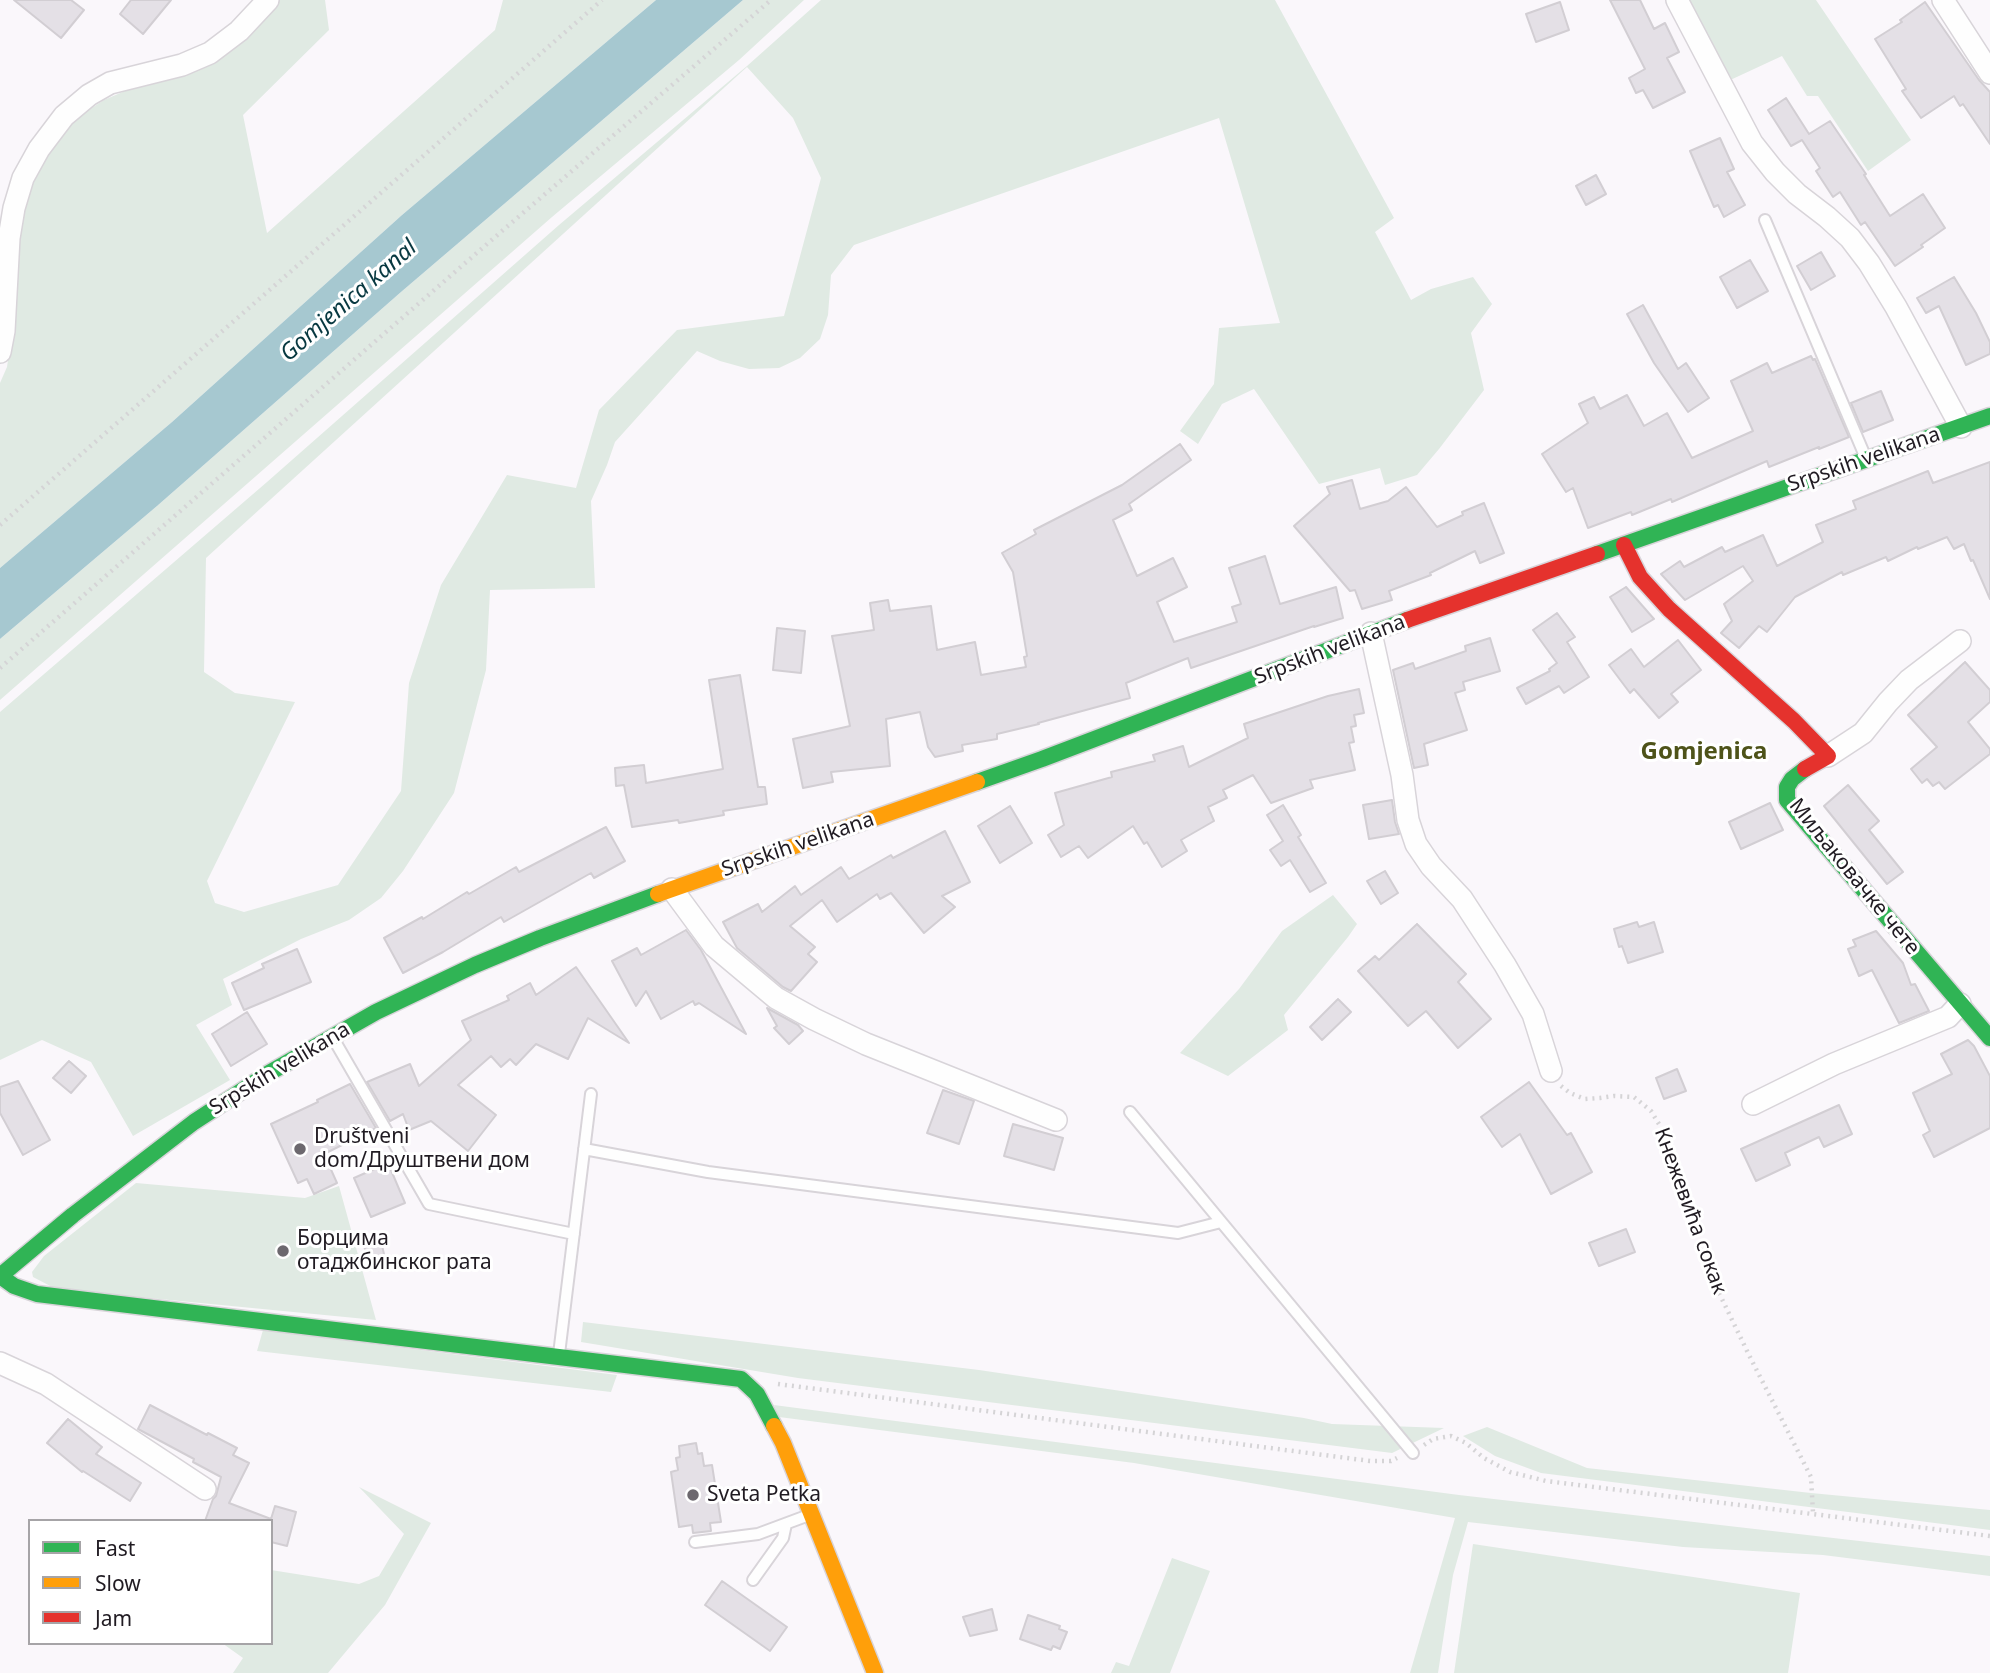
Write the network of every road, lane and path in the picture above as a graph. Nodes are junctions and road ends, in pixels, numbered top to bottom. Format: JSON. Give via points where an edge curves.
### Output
{"nodes":[{"id":1,"x":268,"y":0,"type":"edge"},
{"id":2,"x":602,"y":0,"type":"edge"},
{"id":3,"x":771,"y":0,"type":"edge"},
{"id":4,"x":1677,"y":0,"type":"edge"},
{"id":5,"x":1943,"y":0,"type":"edge"},
{"id":6,"x":1990,"y":73,"type":"edge"},
{"id":7,"x":1765,"y":220,"type":"dead end"},
{"id":8,"x":0,"y":352,"type":"edge"},
{"id":9,"x":1990,"y":416,"type":"edge"},
{"id":10,"x":1961,"y":427,"type":"junction"},
{"id":11,"x":1866,"y":459,"type":"junction"},
{"id":12,"x":0,"y":525,"type":"edge"},
{"id":13,"x":1624,"y":545,"type":"junction"},
{"id":14,"x":1371,"y":633,"type":"junction"},
{"id":15,"x":1960,"y":641,"type":"dead end"},
{"id":16,"x":0,"y":668,"type":"edge"},
{"id":17,"x":1828,"y":756,"type":"junction"},
{"id":18,"x":672,"y":889,"type":"junction"},
{"id":19,"x":1960,"y":1004,"type":"junction"},
{"id":20,"x":332,"y":1036,"type":"junction"},
{"id":21,"x":1990,"y":1038,"type":"edge"},
{"id":22,"x":1551,"y":1071,"type":"joint"},
{"id":23,"x":591,"y":1094,"type":"dead end"},
{"id":24,"x":1754,"y":1104,"type":"dead end"},
{"id":25,"x":1130,"y":1112,"type":"dead end"},
{"id":26,"x":1056,"y":1120,"type":"dead end"},
{"id":27,"x":584,"y":1149,"type":"junction"},
{"id":28,"x":1221,"y":1222,"type":"junction"},
{"id":29,"x":574,"y":1234,"type":"junction"},
{"id":30,"x":0,"y":1276,"type":"edge"},
{"id":31,"x":559,"y":1357,"type":"junction"},
{"id":32,"x":0,"y":1363,"type":"edge"},
{"id":33,"x":741,"y":1379,"type":"junction"},
{"id":34,"x":1413,"y":1453,"type":"junction"},
{"id":35,"x":205,"y":1489,"type":"dead end"},
{"id":36,"x":1813,"y":1513,"type":"junction"},
{"id":37,"x":811,"y":1514,"type":"junction"},
{"id":38,"x":786,"y":1524,"type":"junction"},
{"id":39,"x":1990,"y":1536,"type":"edge"},
{"id":40,"x":695,"y":1542,"type":"dead end"},
{"id":41,"x":753,"y":1580,"type":"dead end"},
{"id":42,"x":875,"y":1673,"type":"edge"}],
"edges":[{"from":1,"to":8,"type":"street","via":[[210,53],[110,83],[89,95],[64,116],[38,149],[14,208]]},
{"from":2,"to":12,"type":"path"},
{"from":3,"to":16,"type":"path"},
{"from":4,"to":10,"type":"street","via":[[1752,143],[1797,194],[1850,238],[1869,263]]},
{"from":5,"to":6,"type":"street"},
{"from":7,"to":11,"type":"lane"},
{"from":9,"to":10,"type":"main road","name":"Srpskih velikana"},
{"from":10,"to":11,"type":"main road","name":"Srpskih velikana"},
{"from":11,"to":13,"type":"main road","name":"Srpskih velikana"},
{"from":13,"to":14,"type":"main road","name":"Srpskih velikana"},
{"from":13,"to":17,"type":"main road","via":[[1640,577],[1670,609]]},
{"from":14,"to":18,"type":"main road","name":"Srpskih velikana","via":[[1042,760]]},
{"from":14,"to":22,"type":"street","via":[[1416,844],[1462,899],[1505,965],[1532,1014]]},
{"from":15,"to":17,"type":"street","name":"Миљаковачке чете","via":[[1909,680],[1863,733]]},
{"from":17,"to":19,"type":"main road","name":"Миљаковачке чете","via":[[1792,779],[1787,800]]},
{"from":18,"to":20,"type":"main road","name":"Srpskih velikana","via":[[475,965]]},
{"from":18,"to":26,"type":"street","via":[[714,946],[776,998],[866,1044]]},
{"from":19,"to":21,"type":"main road","name":"Миљаковачке чете"},
{"from":19,"to":24,"type":"street","via":[[1948,1017],[1834,1064]]},
{"from":20,"to":29,"type":"lane","via":[[429,1204]]},
{"from":20,"to":30,"type":"main road","name":"Srpskih velikana","via":[[194,1122]]},
{"from":22,"to":36,"type":"path","name":"Кнежевића сокак","via":[[1558,1084],[1585,1099],[1634,1097],[1651,1111],[1662,1129],[1706,1266],[1811,1477]]},
{"from":23,"to":27,"type":"lane"},
{"from":25,"to":28,"type":"lane"},
{"from":27,"to":28,"type":"lane","via":[[708,1172],[1178,1233]]},
{"from":27,"to":29,"type":"lane"},
{"from":28,"to":34,"type":"lane"},
{"from":29,"to":31,"type":"lane"},
{"from":30,"to":31,"type":"main road","via":[[37,1294]]},
{"from":31,"to":33,"type":"main road"},
{"from":32,"to":35,"type":"street","via":[[46,1384]]},
{"from":33,"to":34,"type":"path","via":[[1370,1461],[1391,1461]]},
{"from":33,"to":37,"type":"main road","via":[[764,1406]]},
{"from":34,"to":36,"type":"path","via":[[1433,1439],[1451,1436],[1510,1472],[1546,1482]]},
{"from":36,"to":39,"type":"path"},
{"from":37,"to":38,"type":"lane"},
{"from":37,"to":42,"type":"main road"},
{"from":38,"to":40,"type":"lane","via":[[758,1534]]},
{"from":38,"to":41,"type":"lane","via":[[783,1538]]}]}
